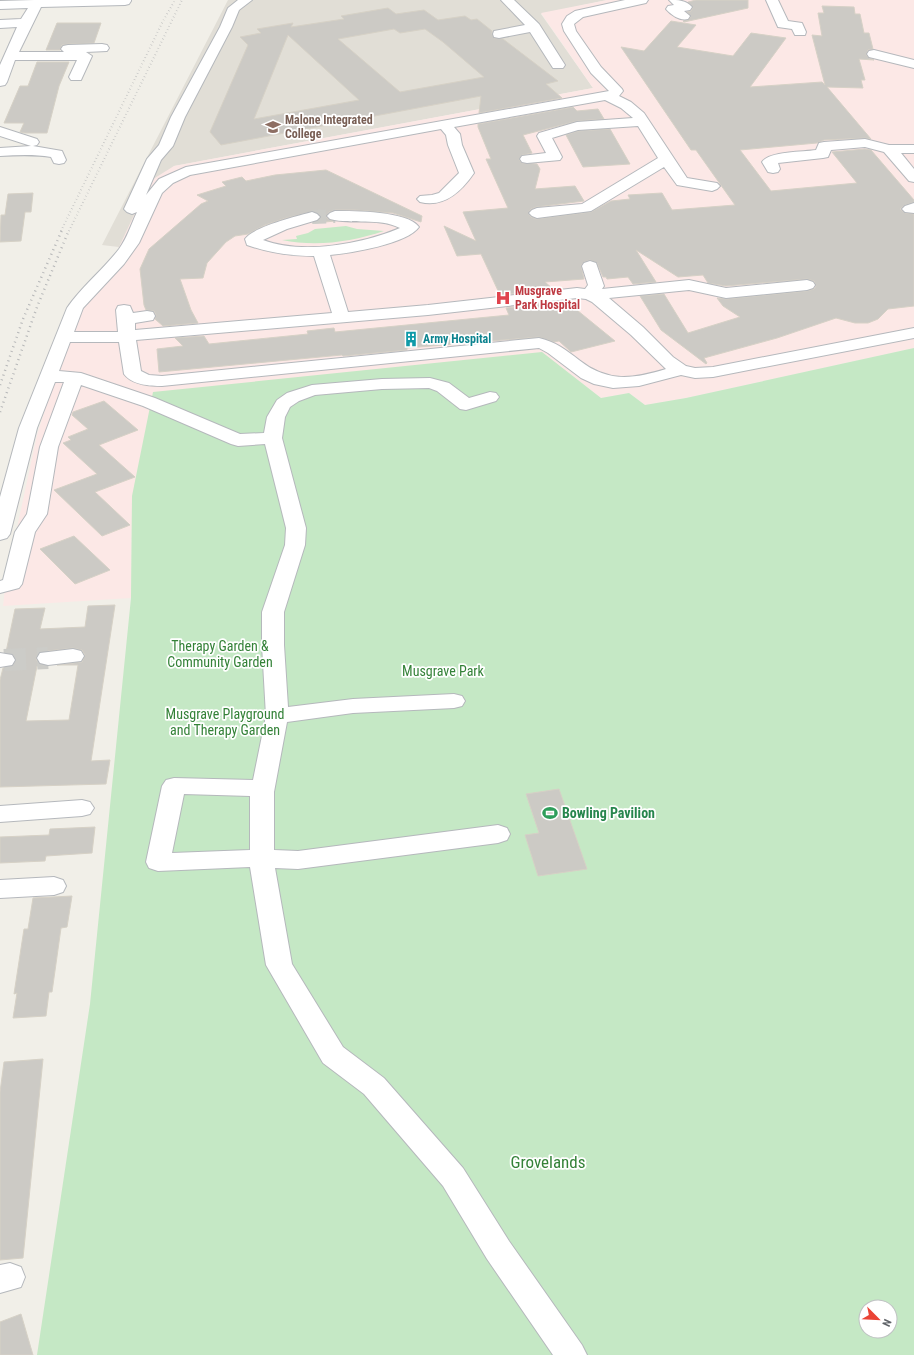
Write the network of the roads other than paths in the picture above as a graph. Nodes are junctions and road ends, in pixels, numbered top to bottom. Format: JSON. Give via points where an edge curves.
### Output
{"nodes":[{"id":1,"x":246,"y":0,"type":"edge"},
{"id":2,"x":508,"y":0,"type":"edge"},
{"id":3,"x":642,"y":0,"type":"edge"},
{"id":4,"x":675,"y":0,"type":"edge"},
{"id":5,"x":772,"y":0,"type":"edge"},
{"id":6,"x":125,"y":1,"type":"dead end"},
{"id":7,"x":39,"y":2,"type":"edge"},
{"id":8,"x":84,"y":2,"type":"junction"},
{"id":9,"x":0,"y":5,"type":"edge"},
{"id":10,"x":561,"y":9,"type":"dead end"},
{"id":11,"x":579,"y":14,"type":"junction"},
{"id":12,"x":79,"y":16,"type":"dead end"},
{"id":13,"x":684,"y":16,"type":"dead end"},
{"id":14,"x":26,"y":23,"type":"junction"},
{"id":15,"x":0,"y":24,"type":"edge"},
{"id":16,"x":534,"y":27,"type":"junction"},
{"id":17,"x":800,"y":32,"type":"dead end"},
{"id":18,"x":499,"y":34,"type":"dead end"},
{"id":19,"x":102,"y":48,"type":"dead end"},
{"id":20,"x":12,"y":53,"type":"junction"},
{"id":21,"x":874,"y":54,"type":"dead end"},
{"id":22,"x":914,"y":64,"type":"edge"},
{"id":23,"x":558,"y":65,"type":"dead end"},
{"id":24,"x":76,"y":77,"type":"dead end"},
{"id":25,"x":0,"y":82,"type":"edge"},
{"id":26,"x":608,"y":96,"type":"junction"},
{"id":27,"x":642,"y":122,"type":"junction"},
{"id":28,"x":445,"y":125,"type":"junction"},
{"id":29,"x":0,"y":131,"type":"edge"},
{"id":30,"x":32,"y":142,"type":"dead end"},
{"id":31,"x":889,"y":148,"type":"junction"},
{"id":32,"x":914,"y":149,"type":"edge"},
{"id":33,"x":0,"y":152,"type":"edge"},
{"id":34,"x":527,"y":159,"type":"dead end"},
{"id":35,"x":666,"y":159,"type":"junction"},
{"id":36,"x":59,"y":160,"type":"dead end"},
{"id":37,"x":773,"y":169,"type":"dead end"},
{"id":38,"x":914,"y":178,"type":"edge"},
{"id":39,"x":712,"y":186,"type":"dead end"},
{"id":40,"x":425,"y":199,"type":"dead end"},
{"id":41,"x":537,"y":213,"type":"dead end"},
{"id":42,"x":335,"y":216,"type":"tunnel mouth"},
{"id":43,"x":312,"y":217,"type":"tunnel mouth"},
{"id":44,"x":321,"y":251,"type":"junction"},
{"id":45,"x":590,"y":266,"type":"dead end"},
{"id":46,"x":102,"y":278,"type":"junction"},
{"id":47,"x":807,"y":285,"type":"dead end"},
{"id":48,"x":591,"y":295,"type":"junction"},
{"id":49,"x":147,"y":316,"type":"dead end"},
{"id":50,"x":341,"y":316,"type":"junction"},
{"id":51,"x":126,"y":322,"type":"junction"},
{"id":52,"x":914,"y":333,"type":"edge"},
{"id":53,"x":64,"y":337,"type":"junction"},
{"id":54,"x":680,"y":370,"type":"junction"},
{"id":55,"x":49,"y":376,"type":"junction"},
{"id":56,"x":75,"y":377,"type":"junction"},
{"id":57,"x":490,"y":397,"type":"dead end"},
{"id":58,"x":273,"y":438,"type":"junction"},
{"id":59,"x":0,"y":534,"type":"edge"},
{"id":60,"x":0,"y":587,"type":"edge"},
{"id":61,"x":73,"y":656,"type":"dead end"},
{"id":62,"x":48,"y":658,"type":"tunnel mouth"},
{"id":63,"x":454,"y":701,"type":"dead end"},
{"id":64,"x":277,"y":716,"type":"junction"},
{"id":65,"x":262,"y":788,"type":"junction"},
{"id":66,"x":82,"y":808,"type":"dead end"},
{"id":67,"x":0,"y":814,"type":"edge"},
{"id":68,"x":498,"y":834,"type":"dead end"},
{"id":69,"x":261,"y":858,"type":"junction"},
{"id":70,"x":54,"y":886,"type":"dead end"},
{"id":71,"x":0,"y":889,"type":"edge"},
{"id":72,"x":571,"y":1355,"type":"edge"}],
"edges":[{"from":1,"to":46,"type":"street","via":[[234,8],[178,117],[166,146],[154,159],[116,241],[95,269],[95,274]]},
{"from":2,"to":16,"type":"street"},
{"from":3,"to":11,"type":"street"},
{"from":4,"to":13,"type":"street","via":[[686,7],[672,10]]},
{"from":5,"to":17,"type":"street","via":[[783,24],[797,26]]},
{"from":6,"to":8,"type":"street"},
{"from":7,"to":8,"type":"street"},
{"from":7,"to":9,"type":"street"},
{"from":7,"to":14,"type":"street"},
{"from":8,"to":12,"type":"street"},
{"from":10,"to":11,"type":"street"},
{"from":11,"to":26,"type":"street","via":[[569,21],[568,28],[596,70],[614,89],[615,93]]},
{"from":14,"to":15,"type":"street"},
{"from":14,"to":20,"type":"street"},
{"from":16,"to":18,"type":"street"},
{"from":16,"to":23,"type":"street"},
{"from":19,"to":20,"type":"street"},
{"from":20,"to":24,"type":"street","via":[[85,56]]},
{"from":20,"to":25,"type":"street"},
{"from":21,"to":22,"type":"street"},
{"from":26,"to":27,"type":"street","via":[[626,105]]},
{"from":26,"to":28,"type":"street"},
{"from":27,"to":34,"type":"street","via":[[577,126],[544,136],[555,157]]},
{"from":27,"to":35,"type":"street"},
{"from":28,"to":40,"type":"street","via":[[444,133],[455,145],[467,173],[446,196]]},
{"from":28,"to":46,"type":"street","via":[[199,168],[172,177],[154,194],[130,244]]},
{"from":29,"to":30,"type":"street"},
{"from":31,"to":32,"type":"street"},
{"from":31,"to":37,"type":"street","via":[[865,143],[824,146],[824,154],[774,159],[769,162]]},
{"from":31,"to":38,"type":"street"},
{"from":33,"to":36,"type":"street","via":[[32,149],[57,154]]},
{"from":35,"to":39,"type":"street","via":[[682,182]]},
{"from":35,"to":41,"type":"street","via":[[586,208]]},
{"from":42,"to":44,"type":"street","via":[[394,220],[411,227],[380,242]]},
{"from":43,"to":44,"type":"street","via":[[263,233],[253,239],[253,242],[277,248]]},
{"from":44,"to":50,"type":"street"},
{"from":45,"to":48,"type":"street","via":[[596,286]]},
{"from":46,"to":53,"type":"street","via":[[82,297]]},
{"from":47,"to":48,"type":"street","via":[[726,293],[689,285]]},
{"from":48,"to":50,"type":"street","via":[[577,293],[428,310]]},
{"from":48,"to":54,"type":"street","via":[[637,330],[667,361]]},
{"from":49,"to":51,"type":"street"},
{"from":50,"to":51,"type":"street"},
{"from":51,"to":53,"type":"street"},
{"from":51,"to":54,"type":"street","via":[[133,374],[142,379],[162,382],[539,343],[550,347],[581,371],[607,381],[637,382]]},
{"from":52,"to":54,"type":"street","via":[[713,372],[695,373]]},
{"from":53,"to":55,"type":"street"},
{"from":55,"to":56,"type":"street"},
{"from":55,"to":59,"type":"street","via":[[28,428]]},
{"from":56,"to":58,"type":"street","via":[[149,402],[238,440]]},
{"from":56,"to":60,"type":"street","via":[[49,447],[37,514],[26,532],[12,584]]},
{"from":57,"to":58,"type":"street","via":[[466,406],[443,387],[430,383],[312,390],[283,404],[276,417]]},
{"from":58,"to":64,"type":"street","via":[[296,528],[295,545],[273,612],[272,645]]},
{"from":61,"to":62,"type":"street"},
{"from":63,"to":64,"type":"street","via":[[353,706]]},
{"from":64,"to":65,"type":"street"},
{"from":65,"to":69,"type":"street"},
{"from":65,"to":69,"type":"street","via":[[174,786],[158,862]]},
{"from":66,"to":67,"type":"street"},
{"from":68,"to":69,"type":"street","via":[[298,860]]},
{"from":69,"to":72,"type":"street","via":[[279,965],[333,1055],[374,1086],[453,1177],[498,1250]]},
{"from":70,"to":71,"type":"street"}]}
